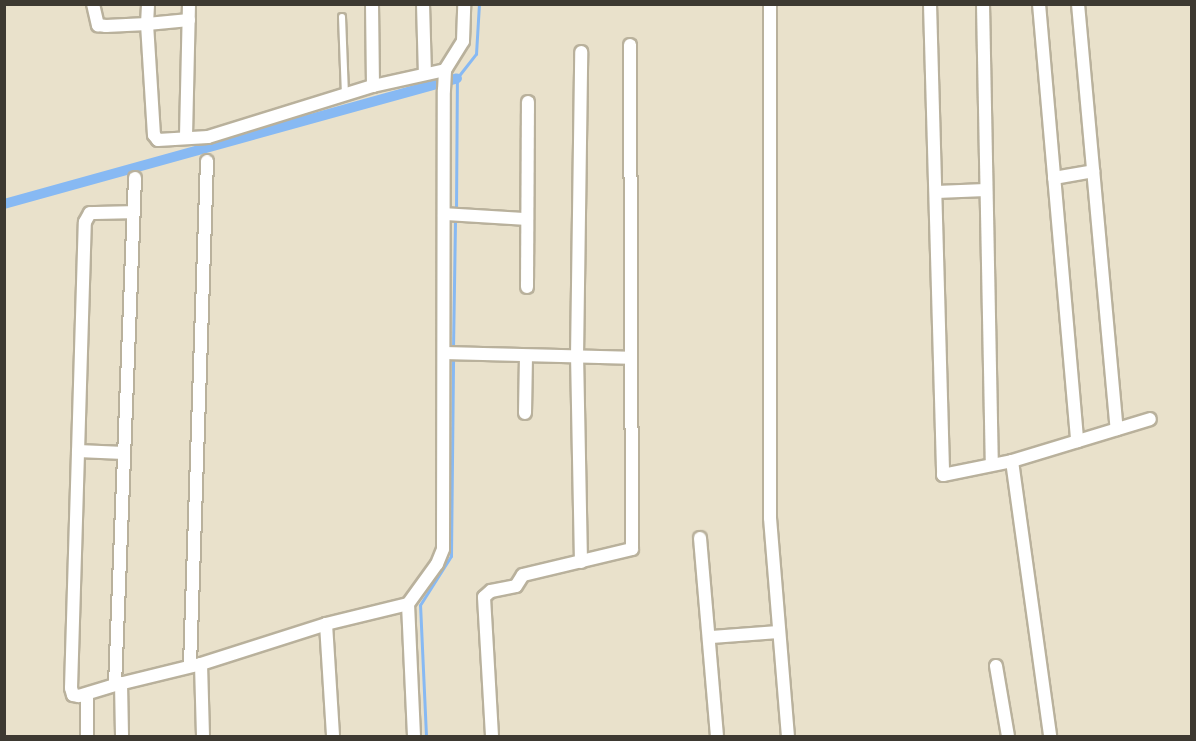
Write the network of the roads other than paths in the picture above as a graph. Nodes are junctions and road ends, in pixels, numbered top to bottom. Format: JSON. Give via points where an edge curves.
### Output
{"nodes":[{"id":1,"x":93,"y":4,"type":"edge"},
{"id":2,"x":148,"y":4,"type":"edge"},
{"id":3,"x":189,"y":4,"type":"edge"},
{"id":4,"x":372,"y":4,"type":"edge"},
{"id":5,"x":423,"y":4,"type":"edge"},
{"id":6,"x":464,"y":4,"type":"edge"},
{"id":7,"x":770,"y":4,"type":"edge"},
{"id":8,"x":930,"y":4,"type":"edge"},
{"id":9,"x":983,"y":4,"type":"edge"},
{"id":10,"x":1039,"y":4,"type":"edge"},
{"id":11,"x":1078,"y":4,"type":"edge"},
{"id":12,"x":342,"y":17,"type":"dead end"},
{"id":13,"x":189,"y":20,"type":"junction"},
{"id":14,"x":147,"y":24,"type":"junction"},
{"id":15,"x":630,"y":45,"type":"dead end"},
{"id":16,"x":581,"y":52,"type":"dead end"},
{"id":17,"x":425,"y":74,"type":"junction"},
{"id":18,"x":445,"y":80,"type":"junction"},
{"id":19,"x":373,"y":86,"type":"junction"},
{"id":20,"x":345,"y":96,"type":"junction"},
{"id":21,"x":528,"y":102,"type":"dead end"},
{"id":22,"x":186,"y":136,"type":"junction"},
{"id":23,"x":207,"y":161,"type":"dead end"},
{"id":24,"x":1094,"y":171,"type":"junction"},
{"id":25,"x":135,"y":178,"type":"dead end"},
{"id":26,"x":1054,"y":178,"type":"junction"},
{"id":27,"x":986,"y":190,"type":"junction"},
{"id":28,"x":936,"y":192,"type":"junction"},
{"id":29,"x":133,"y":212,"type":"junction"},
{"id":30,"x":449,"y":215,"type":"junction"},
{"id":31,"x":526,"y":219,"type":"junction"},
{"id":32,"x":527,"y":287,"type":"dead end"},
{"id":33,"x":450,"y":353,"type":"junction"},
{"id":34,"x":526,"y":356,"type":"junction"},
{"id":35,"x":577,"y":357,"type":"junction"},
{"id":36,"x":629,"y":358,"type":"junction"},
{"id":37,"x":525,"y":413,"type":"dead end"},
{"id":38,"x":1150,"y":419,"type":"dead end"},
{"id":39,"x":1117,"y":429,"type":"junction"},
{"id":40,"x":1077,"y":441,"type":"junction"},
{"id":41,"x":78,"y":451,"type":"junction"},
{"id":42,"x":124,"y":453,"type":"junction"},
{"id":43,"x":1012,"y":461,"type":"junction"},
{"id":44,"x":992,"y":465,"type":"junction"},
{"id":45,"x":700,"y":538,"type":"dead end"},
{"id":46,"x":581,"y":562,"type":"junction"},
{"id":47,"x":408,"y":604,"type":"junction"},
{"id":48,"x":326,"y":624,"type":"junction"},
{"id":49,"x":779,"y":632,"type":"junction"},
{"id":50,"x":711,"y":637,"type":"junction"},
{"id":51,"x":195,"y":664,"type":"junction"},
{"id":52,"x":996,"y":666,"type":"dead end"},
{"id":53,"x":118,"y":684,"type":"junction"},
{"id":54,"x":87,"y":695,"type":"junction"},
{"id":55,"x":87,"y":736,"type":"edge"},
{"id":56,"x":122,"y":736,"type":"edge"},
{"id":57,"x":203,"y":736,"type":"edge"},
{"id":58,"x":333,"y":736,"type":"edge"},
{"id":59,"x":414,"y":736,"type":"edge"},
{"id":60,"x":492,"y":736,"type":"edge"},
{"id":61,"x":717,"y":736,"type":"edge"},
{"id":62,"x":788,"y":736,"type":"edge"},
{"id":63,"x":1008,"y":736,"type":"edge"},
{"id":64,"x":1050,"y":736,"type":"edge"}],
"edges":[{"from":1,"to":14,"type":"street","via":[[98,25]]},
{"from":2,"to":14,"type":"street"},
{"from":3,"to":13,"type":"street"},
{"from":4,"to":19,"type":"street"},
{"from":5,"to":17,"type":"street"},
{"from":6,"to":18,"type":"street","via":[[463,41]]},
{"from":7,"to":49,"type":"street","via":[[770,518]]},
{"from":8,"to":28,"type":"street"},
{"from":9,"to":27,"type":"street"},
{"from":10,"to":26,"type":"street"},
{"from":11,"to":24,"type":"street"},
{"from":12,"to":20,"type":"lane"},
{"from":13,"to":14,"type":"street"},
{"from":13,"to":22,"type":"street"},
{"from":14,"to":22,"type":"street","via":[[154,135],[158,140]]},
{"from":15,"to":36,"type":"street"},
{"from":16,"to":35,"type":"street"},
{"from":17,"to":18,"type":"street"},
{"from":17,"to":19,"type":"street"},
{"from":18,"to":30,"type":"street"},
{"from":19,"to":20,"type":"street"},
{"from":20,"to":22,"type":"street","via":[[208,137]]},
{"from":21,"to":31,"type":"street"},
{"from":23,"to":51,"type":"street"},
{"from":24,"to":26,"type":"street"},
{"from":24,"to":39,"type":"street"},
{"from":25,"to":29,"type":"street"},
{"from":26,"to":40,"type":"street"},
{"from":27,"to":28,"type":"street"},
{"from":27,"to":44,"type":"street"},
{"from":28,"to":44,"type":"street","via":[[944,475]]},
{"from":29,"to":41,"type":"street","via":[[87,216]]},
{"from":29,"to":42,"type":"street"},
{"from":30,"to":31,"type":"street"},
{"from":30,"to":33,"type":"street"},
{"from":31,"to":32,"type":"street"},
{"from":33,"to":34,"type":"street"},
{"from":33,"to":47,"type":"street","via":[[442,549],[437,564]]},
{"from":34,"to":35,"type":"street"},
{"from":34,"to":37,"type":"street"},
{"from":35,"to":36,"type":"street"},
{"from":35,"to":46,"type":"street"},
{"from":36,"to":46,"type":"street","via":[[632,549]]},
{"from":38,"to":39,"type":"street"},
{"from":39,"to":40,"type":"street"},
{"from":40,"to":43,"type":"street"},
{"from":41,"to":42,"type":"street"},
{"from":41,"to":54,"type":"street","via":[[71,688],[74,695]]},
{"from":42,"to":53,"type":"street"},
{"from":43,"to":44,"type":"street"},
{"from":43,"to":64,"type":"street"},
{"from":45,"to":50,"type":"street"},
{"from":46,"to":60,"type":"street","via":[[523,575],[516,586],[491,591],[484,597]]},
{"from":47,"to":48,"type":"street"},
{"from":47,"to":59,"type":"street"},
{"from":48,"to":51,"type":"street"},
{"from":48,"to":58,"type":"street"},
{"from":49,"to":50,"type":"street"},
{"from":49,"to":62,"type":"street"},
{"from":50,"to":61,"type":"street"},
{"from":51,"to":53,"type":"street"},
{"from":51,"to":57,"type":"street"},
{"from":52,"to":63,"type":"street"},
{"from":53,"to":54,"type":"street"},
{"from":53,"to":56,"type":"street"},
{"from":54,"to":55,"type":"street"}]}
